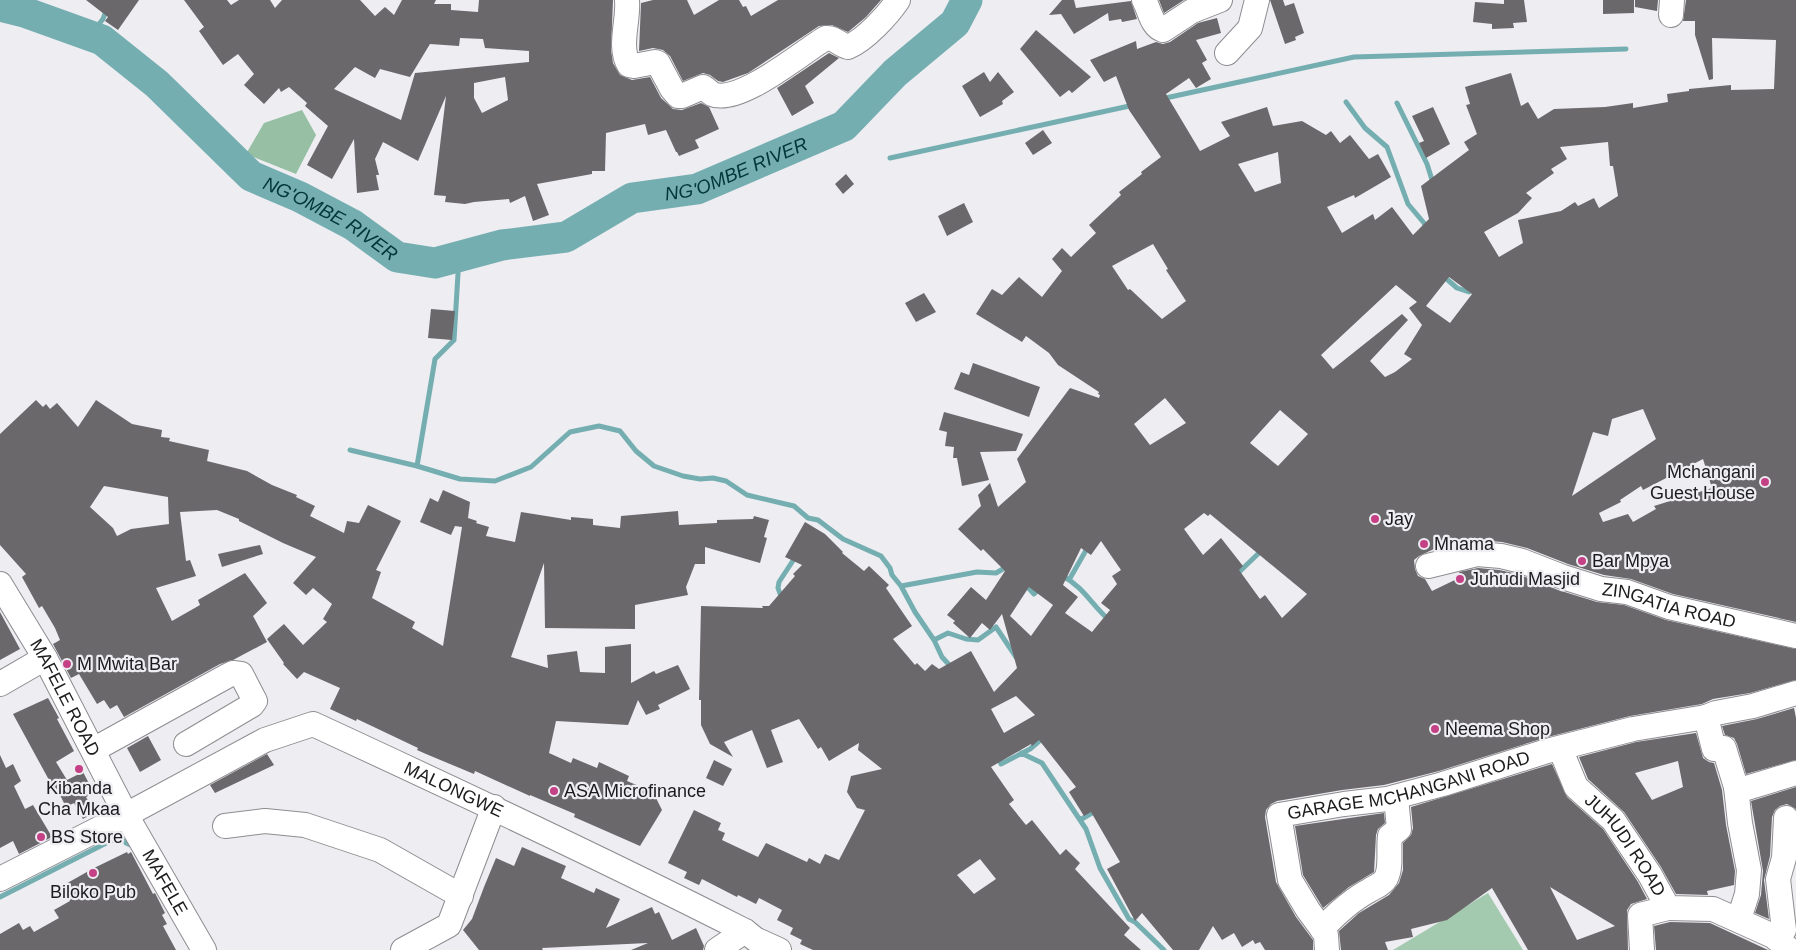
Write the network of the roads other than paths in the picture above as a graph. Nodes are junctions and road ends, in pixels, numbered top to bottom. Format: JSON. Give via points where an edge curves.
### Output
{"nodes":[{"id":1,"x":627,"y":0,"type":"edge"},
{"id":2,"x":898,"y":0,"type":"edge"},
{"id":3,"x":1144,"y":0,"type":"edge"},
{"id":4,"x":1257,"y":0,"type":"edge"},
{"id":5,"x":1209,"y":2,"type":"edge"},
{"id":6,"x":1227,"y":53,"type":"dead end"},
{"id":7,"x":1428,"y":566,"type":"dead end"},
{"id":8,"x":0,"y":584,"type":"edge"},
{"id":9,"x":1796,"y":636,"type":"edge"},
{"id":10,"x":45,"y":658,"type":"junction"},
{"id":11,"x":0,"y":684,"type":"edge"},
{"id":12,"x":1796,"y":693,"type":"edge"},
{"id":13,"x":1706,"y":717,"type":"junction"},
{"id":14,"x":186,"y":744,"type":"dead end"},
{"id":15,"x":1560,"y":748,"type":"junction"},
{"id":16,"x":93,"y":750,"type":"junction"},
{"id":17,"x":1796,"y":773,"type":"edge"},
{"id":18,"x":1736,"y":787,"type":"junction"},
{"id":19,"x":1396,"y":797,"type":"junction"},
{"id":20,"x":494,"y":808,"type":"junction"},
{"id":21,"x":126,"y":815,"type":"junction"},
{"id":22,"x":1786,"y":818,"type":"dead end"},
{"id":23,"x":225,"y":826,"type":"dead end"},
{"id":24,"x":0,"y":879,"type":"edge"},
{"id":25,"x":461,"y":896,"type":"junction"},
{"id":26,"x":1668,"y":908,"type":"junction"},
{"id":27,"x":1739,"y":919,"type":"junction"},
{"id":28,"x":745,"y":931,"type":"junction"},
{"id":29,"x":1786,"y":935,"type":"edge"},
{"id":30,"x":1325,"y":939,"type":"edge"},
{"id":31,"x":204,"y":950,"type":"edge"},
{"id":32,"x":403,"y":950,"type":"edge"},
{"id":33,"x":717,"y":950,"type":"edge"},
{"id":34,"x":779,"y":950,"type":"edge"},
{"id":35,"x":1642,"y":950,"type":"edge"}],
"edges":[{"from":1,"to":2,"type":"street","via":[[625,44],[629,65],[658,64],[672,89],[682,96],[703,87],[719,95],[749,88],[826,38],[848,47],[856,44]]},
{"from":3,"to":5,"type":"street","via":[[1154,22],[1163,30]]},
{"from":4,"to":6,"type":"street","via":[[1250,28]]},
{"from":7,"to":9,"type":"street","name":"ZINGATIA ROAD","via":[[1477,554],[1502,556],[1601,589],[1627,592],[1669,607]]},
{"from":8,"to":10,"type":"street","name":"MAFELE ROAD"},
{"from":10,"to":11,"type":"street"},
{"from":10,"to":16,"type":"street","name":"MAFELE ROAD"},
{"from":12,"to":13,"type":"street","name":"GARAGE MCHANGANI ROAD"},
{"from":13,"to":15,"type":"street","name":"GARAGE MCHANGANI ROAD","via":[[1633,729]]},
{"from":13,"to":18,"type":"street","via":[[1714,749],[1724,748]]},
{"from":14,"to":16,"type":"street","via":[[252,705],[255,701],[241,674],[227,676]]},
{"from":15,"to":19,"type":"street","name":"GARAGE MCHANGANI ROAD"},
{"from":15,"to":26,"type":"street","name":"JUHUDI ROAD","via":[[1576,787],[1613,820]]},
{"from":16,"to":21,"type":"street","name":"MAFELE ROAD"},
{"from":17,"to":18,"type":"street","via":[[1740,790]]},
{"from":18,"to":27,"type":"street","via":[[1749,870]]},
{"from":19,"to":30,"type":"street","via":[[1399,829],[1390,836],[1385,880],[1347,904]]},
{"from":19,"to":30,"type":"street","name":"GARAGE MCHANGANI ROAD","via":[[1279,815],[1290,880]]},
{"from":20,"to":21,"type":"street","name":"MALONGWE","via":[[313,724],[265,740]]},
{"from":20,"to":25,"type":"street"},
{"from":20,"to":28,"type":"street","name":"MALONGWE"},
{"from":21,"to":24,"type":"street","name":"MALONGWE"},
{"from":21,"to":31,"type":"street","name":"MAFELE"},
{"from":22,"to":29,"type":"street","via":[[1784,858],[1778,879]]},
{"from":23,"to":25,"type":"street","via":[[265,821],[305,825],[380,850]]},
{"from":25,"to":32,"type":"street","via":[[449,925]]},
{"from":26,"to":27,"type":"street","name":"JUHUDI ROAD","via":[[1713,909]]},
{"from":26,"to":35,"type":"street","via":[[1640,915]]},
{"from":27,"to":29,"type":"street","name":"JUHUDI ROAD"},
{"from":28,"to":33,"type":"street"},
{"from":28,"to":34,"type":"street","name":"MALONGWE"}]}
